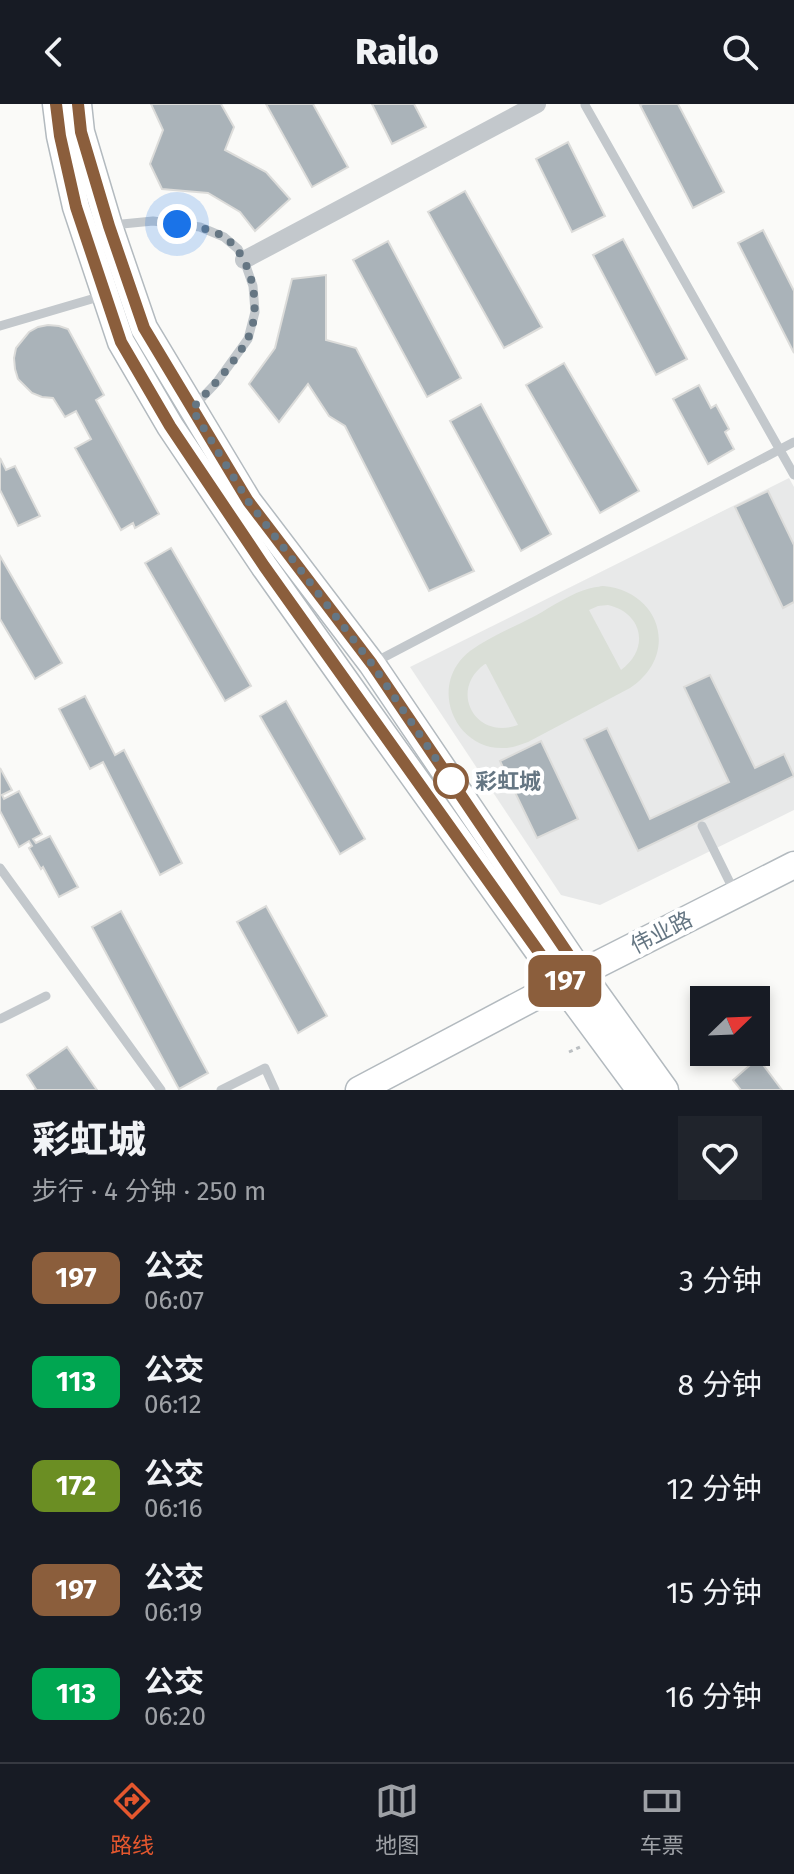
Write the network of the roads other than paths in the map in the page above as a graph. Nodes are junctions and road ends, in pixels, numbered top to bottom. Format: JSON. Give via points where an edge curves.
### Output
{"nodes":[{"id":1,"x":56,"y":104,"type":"edge"},
{"id":2,"x":78,"y":104,"type":"edge"},
{"id":3,"x":537,"y":104,"type":"edge"},
{"id":4,"x":585,"y":105,"type":"edge"},
{"id":5,"x":109,"y":226,"type":"junction"},
{"id":6,"x":244,"y":260,"type":"junction"},
{"id":7,"x":105,"y":295,"type":"junction"},
{"id":8,"x":0,"y":326,"type":"edge"},
{"id":9,"x":192,"y":409,"type":"junction"},
{"id":10,"x":794,"y":442,"type":"edge"},
{"id":11,"x":780,"y":450,"type":"junction"},
{"id":12,"x":794,"y":475,"type":"edge"},
{"id":13,"x":372,"y":664,"type":"junction"},
{"id":14,"x":702,"y":826,"type":"dead end"},
{"id":15,"x":794,"y":865,"type":"edge"},
{"id":16,"x":0,"y":868,"type":"edge"},
{"id":17,"x":736,"y":894,"type":"junction"},
{"id":18,"x":571,"y":978,"type":"junction"},
{"id":19,"x":46,"y":996,"type":"dead end"},
{"id":20,"x":0,"y":1019,"type":"edge"},
{"id":21,"x":161,"y":1090,"type":"edge"},
{"id":22,"x":221,"y":1090,"type":"edge"},
{"id":23,"x":275,"y":1090,"type":"edge"},
{"id":24,"x":359,"y":1090,"type":"edge"},
{"id":25,"x":640,"y":1090,"type":"edge"},
{"id":26,"x":665,"y":1090,"type":"edge"}],
"edges":[{"from":1,"to":7,"type":"main road","via":[[76,207]]},
{"from":2,"to":5,"type":"main road"},
{"from":3,"to":6,"type":"street"},
{"from":4,"to":11,"type":"lane"},
{"from":5,"to":6,"type":"lane","via":[[153,221],[200,227],[224,237]]},
{"from":5,"to":9,"type":"main road","via":[[144,328]]},
{"from":6,"to":9,"type":"lane","via":[[255,312],[248,339]]},
{"from":7,"to":8,"type":"lane"},
{"from":7,"to":18,"type":"main road","via":[[121,342],[170,426],[281,590]]},
{"from":9,"to":13,"type":"main road","via":[[248,501]]},
{"from":10,"to":11,"type":"lane"},
{"from":11,"to":12,"type":"lane"},
{"from":11,"to":13,"type":"lane"},
{"from":13,"to":18,"type":"main road"},
{"from":14,"to":17,"type":"lane"},
{"from":15,"to":17,"type":"main road","name":"伟业路"},
{"from":16,"to":21,"type":"lane"},
{"from":17,"to":18,"type":"main road","name":"伟业路"},
{"from":18,"to":24,"type":"main road","name":"伟业路"},
{"from":18,"to":25,"type":"main road"},
{"from":18,"to":26,"type":"main road"},
{"from":19,"to":20,"type":"lane"},
{"from":22,"to":23,"type":"lane","via":[[265,1068]]}]}
